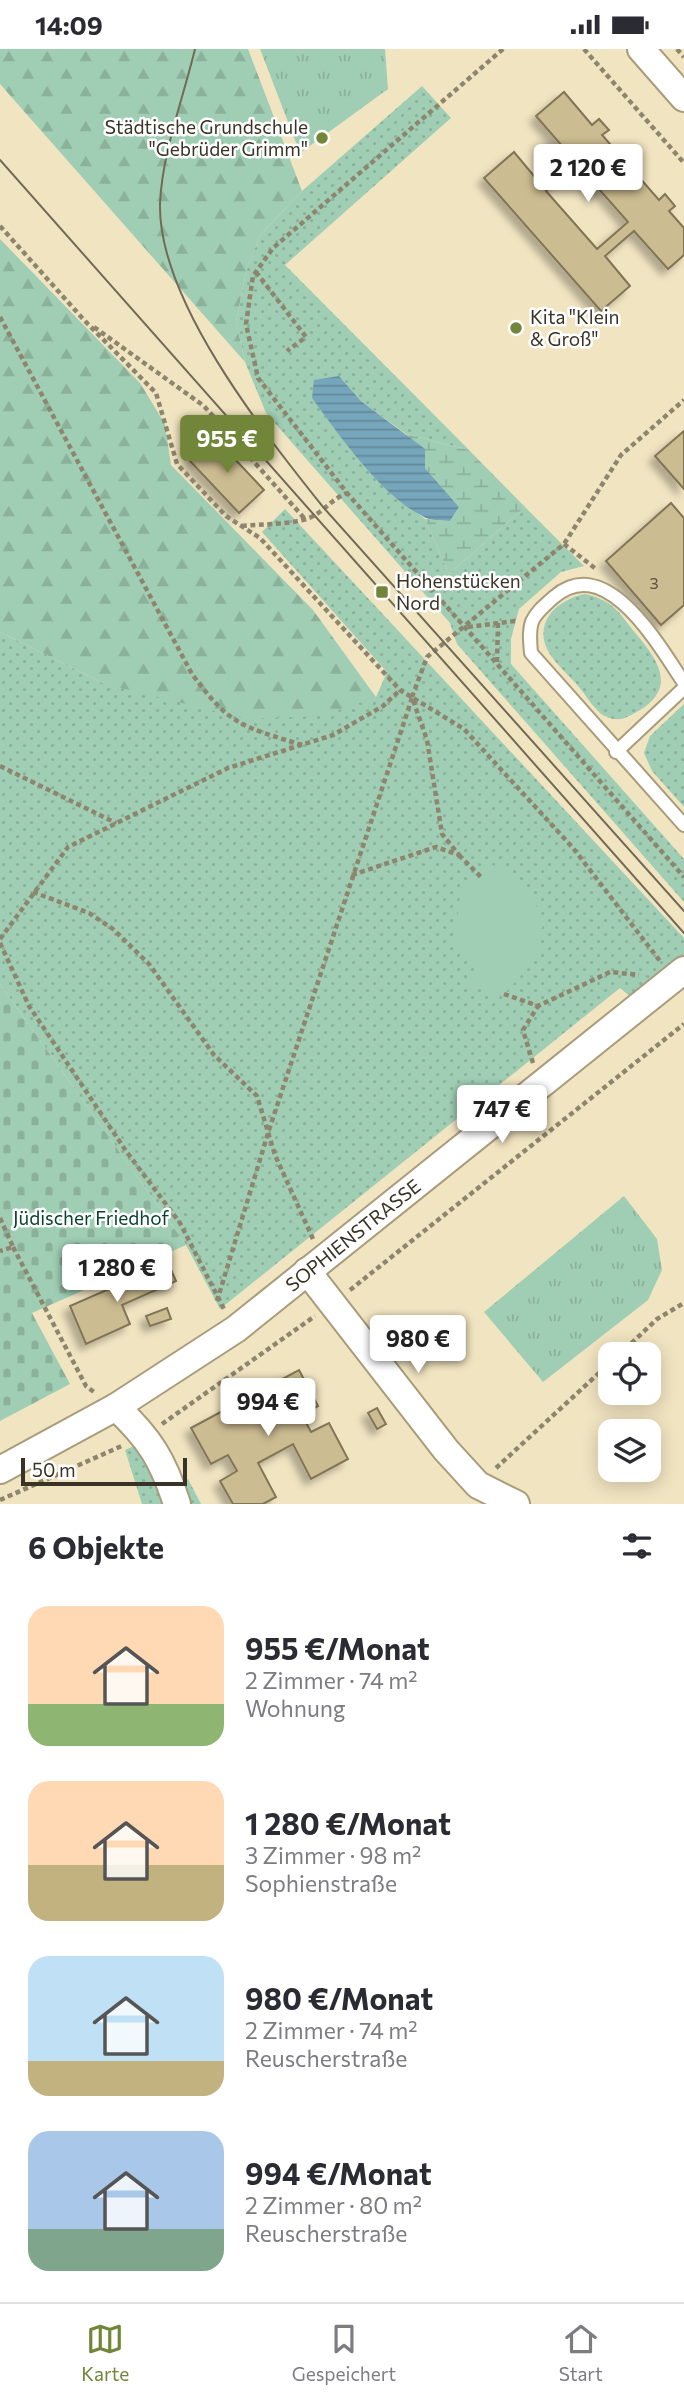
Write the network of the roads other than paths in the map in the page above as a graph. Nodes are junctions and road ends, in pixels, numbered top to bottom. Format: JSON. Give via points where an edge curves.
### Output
{"nodes":[{"id":1,"x":641,"y":49,"type":"edge"},
{"id":2,"x":684,"y":98,"type":"edge"},
{"id":3,"x":684,"y":683,"type":"edge"},
{"id":4,"x":684,"y":688,"type":"edge"},
{"id":5,"x":616,"y":753,"type":"junction"},
{"id":6,"x":684,"y":825,"type":"edge"},
{"id":7,"x":684,"y":971,"type":"edge"},
{"id":8,"x":314,"y":1265,"type":"junction"},
{"id":9,"x":116,"y":1407,"type":"junction"},
{"id":10,"x":0,"y":1470,"type":"edge"},
{"id":11,"x":177,"y":1504,"type":"edge"},
{"id":12,"x":516,"y":1504,"type":"edge"}],
"edges":[{"from":1,"to":2,"type":"street"},
{"from":3,"to":5,"type":"lane","via":[[610,590],[590,583],[568,585],[533,615],[528,630],[531,653]]},
{"from":4,"to":5,"type":"lane"},
{"from":5,"to":6,"type":"lane"},
{"from":7,"to":8,"type":"street","name":"SOPHIENSTRASSE"},
{"from":8,"to":9,"type":"street","name":"SOPHIENSTRASSE","via":[[236,1329]]},
{"from":8,"to":12,"type":"street","via":[[333,1304],[446,1450],[478,1485]]},
{"from":9,"to":10,"type":"street","name":"SOPHIENSTRASSE"},
{"from":9,"to":11,"type":"street","via":[[146,1435],[165,1467]]}]}
